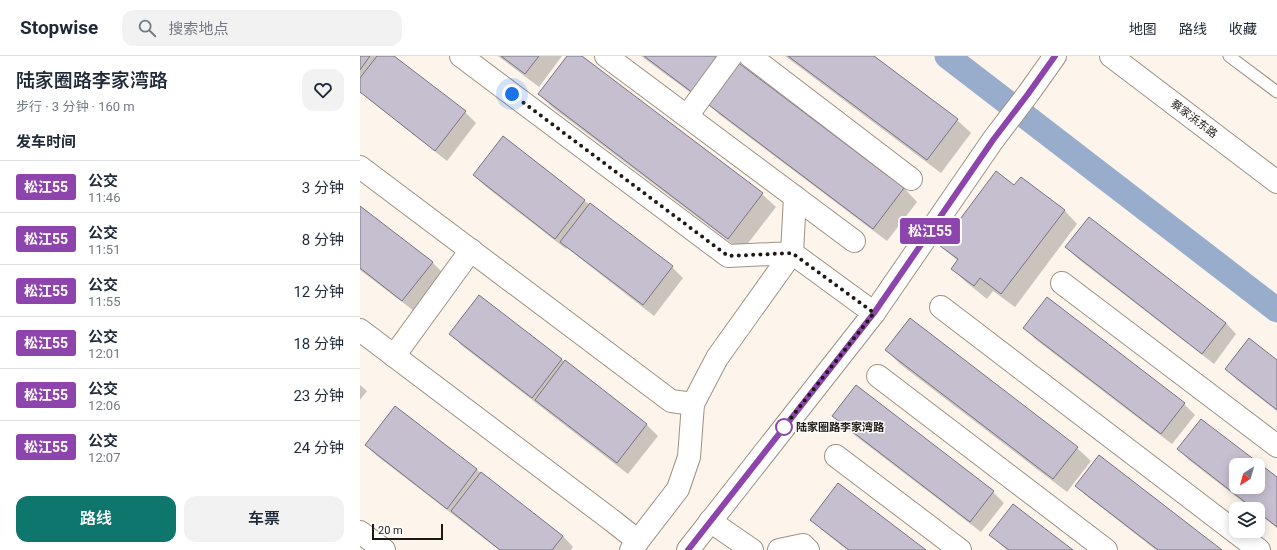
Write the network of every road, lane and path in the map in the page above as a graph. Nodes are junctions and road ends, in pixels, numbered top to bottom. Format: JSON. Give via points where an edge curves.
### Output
{"nodes":[{"id":1,"x":462,"y":56,"type":"edge"},
{"id":2,"x":606,"y":56,"type":"edge"},
{"id":3,"x":731,"y":56,"type":"edge"},
{"id":4,"x":750,"y":56,"type":"edge"},
{"id":5,"x":1055,"y":56,"type":"edge"},
{"id":6,"x":1111,"y":56,"type":"edge"},
{"id":7,"x":1229,"y":56,"type":"edge"},
{"id":8,"x":1277,"y":92,"type":"edge"},
{"id":9,"x":686,"y":116,"type":"junction"},
{"id":10,"x":360,"y":167,"type":"edge"},
{"id":11,"x":911,"y":179,"type":"dead end"},
{"id":12,"x":1277,"y":182,"type":"edge"},
{"id":13,"x":795,"y":197,"type":"junction"},
{"id":14,"x":854,"y":242,"type":"dead end"},
{"id":15,"x":471,"y":250,"type":"junction"},
{"id":16,"x":792,"y":253,"type":"junction"},
{"id":17,"x":1062,"y":283,"type":"dead end"},
{"id":18,"x":941,"y":307,"type":"dead end"},
{"id":19,"x":874,"y":313,"type":"junction"},
{"id":20,"x":360,"y":330,"type":"edge"},
{"id":21,"x":394,"y":356,"type":"junction"},
{"id":22,"x":878,"y":376,"type":"dead end"},
{"id":23,"x":693,"y":404,"type":"junction"},
{"id":24,"x":1277,"y":446,"type":"edge"},
{"id":25,"x":836,"y":456,"type":"dead end"},
{"id":26,"x":710,"y":521,"type":"junction"},
{"id":27,"x":360,"y":532,"type":"edge"},
{"id":28,"x":635,"y":546,"type":"edge"},
{"id":29,"x":384,"y":550,"type":"edge"},
{"id":30,"x":688,"y":550,"type":"edge"},
{"id":31,"x":752,"y":550,"type":"edge"},
{"id":32,"x":780,"y":550,"type":"edge"},
{"id":33,"x":808,"y":550,"type":"edge"},
{"id":34,"x":960,"y":550,"type":"edge"},
{"id":35,"x":1106,"y":550,"type":"edge"},
{"id":36,"x":1259,"y":550,"type":"edge"}],
"edges":[{"from":1,"to":16,"type":"street","via":[[728,256]]},
{"from":2,"to":9,"type":"street"},
{"from":3,"to":9,"type":"street"},
{"from":4,"to":11,"type":"street"},
{"from":5,"to":19,"type":"street","via":[[993,140]]},
{"from":6,"to":12,"type":"street","name":"蔡家浜东路"},
{"from":7,"to":8,"type":"lane"},
{"from":9,"to":13,"type":"street"},
{"from":10,"to":15,"type":"street"},
{"from":13,"to":14,"type":"street"},
{"from":13,"to":16,"type":"street"},
{"from":15,"to":21,"type":"street"},
{"from":15,"to":23,"type":"street","via":[[671,401]]},
{"from":16,"to":19,"type":"street"},
{"from":16,"to":23,"type":"street","via":[[717,358]]},
{"from":17,"to":24,"type":"street"},
{"from":18,"to":36,"type":"street"},
{"from":19,"to":26,"type":"street"},
{"from":20,"to":21,"type":"street"},
{"from":21,"to":28,"type":"street","via":[[614,522]]},
{"from":22,"to":35,"type":"street"},
{"from":23,"to":28,"type":"street","via":[[689,457],[678,489]]},
{"from":25,"to":34,"type":"street"},
{"from":26,"to":30,"type":"street"},
{"from":26,"to":31,"type":"street"},
{"from":27,"to":29,"type":"street"},
{"from":32,"to":33,"type":"street","via":[[803,546]]}]}
